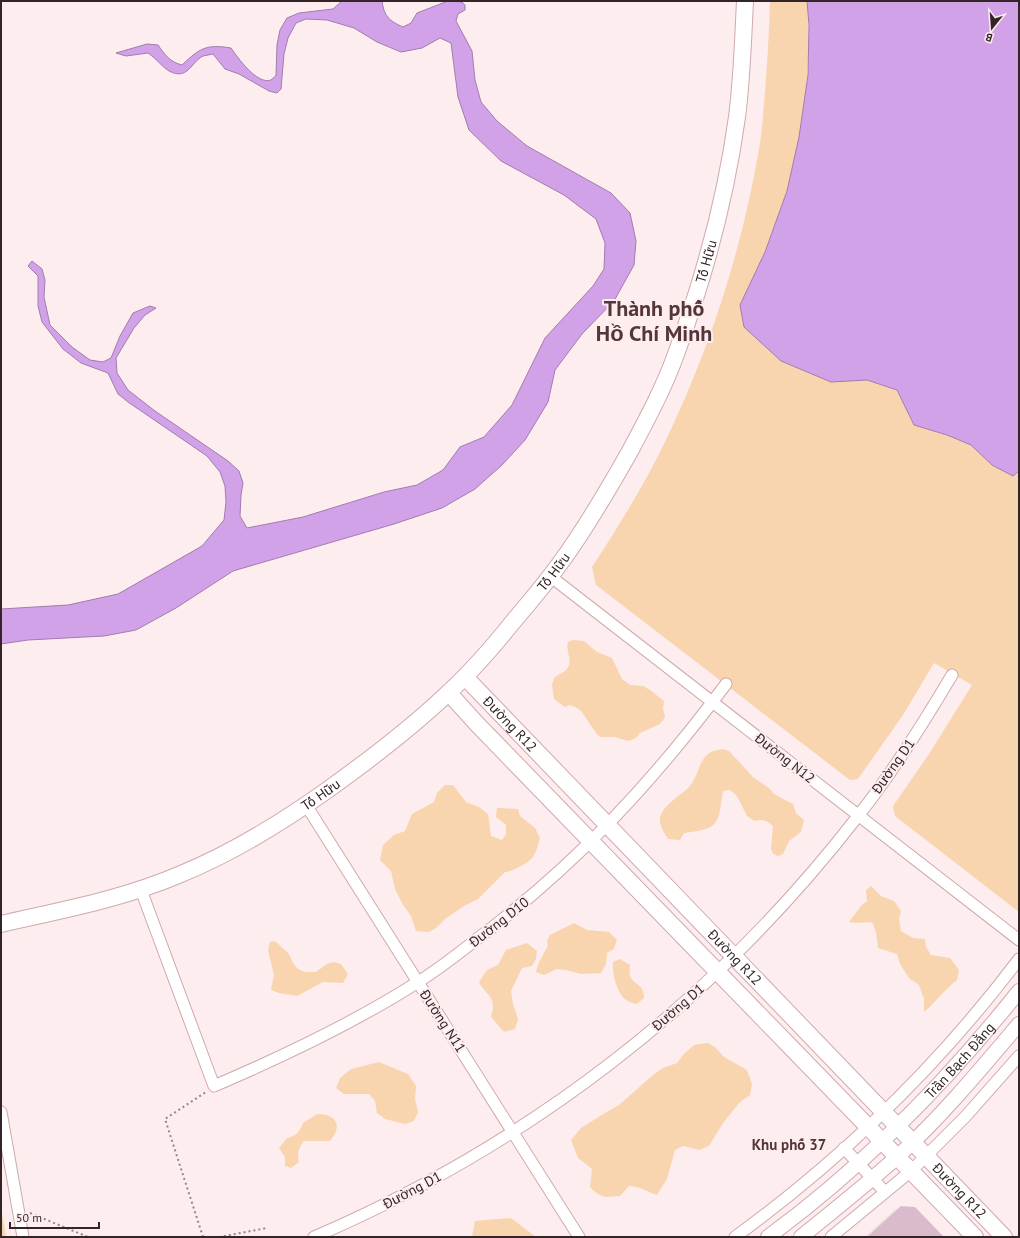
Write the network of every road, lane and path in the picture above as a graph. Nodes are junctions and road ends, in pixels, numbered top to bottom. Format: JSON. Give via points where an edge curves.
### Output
{"nodes":[{"id":1,"x":744,"y":1,"type":"edge"},
{"id":2,"x":550,"y":576,"type":"junction"},
{"id":3,"x":952,"y":675,"type":"dead end"},
{"id":4,"x":464,"y":677,"type":"junction"},
{"id":5,"x":726,"y":684,"type":"dead end"},
{"id":6,"x":449,"y":693,"type":"junction"},
{"id":7,"x":713,"y":702,"type":"junction"},
{"id":8,"x":306,"y":805,"type":"junction"},
{"id":9,"x":859,"y":815,"type":"junction"},
{"id":10,"x":608,"y":826,"type":"junction"},
{"id":11,"x":592,"y":842,"type":"junction"},
{"id":12,"x":141,"y":890,"type":"junction"},
{"id":13,"x":1,"y":924,"type":"edge"},
{"id":14,"x":1019,"y":940,"type":"edge"},
{"id":15,"x":734,"y":956,"type":"junction"},
{"id":16,"x":1019,"y":959,"type":"edge"},
{"id":17,"x":718,"y":972,"type":"junction"},
{"id":18,"x":418,"y":982,"type":"junction"},
{"id":19,"x":1019,"y":991,"type":"edge"},
{"id":20,"x":1019,"y":1024,"type":"edge"},
{"id":21,"x":1019,"y":1056,"type":"edge"},
{"id":22,"x":214,"y":1086,"type":"junction"},
{"id":23,"x":1,"y":1112,"type":"edge"},
{"id":24,"x":883,"y":1112,"type":"junction"},
{"id":25,"x":868,"y":1126,"type":"junction"},
{"id":26,"x":898,"y":1126,"type":"junction"},
{"id":27,"x":514,"y":1132,"type":"junction"},
{"id":28,"x":883,"y":1142,"type":"junction"},
{"id":29,"x":912,"y":1142,"type":"junction"},
{"id":30,"x":848,"y":1144,"type":"junction"},
{"id":31,"x":4,"y":1145,"type":"edge"},
{"id":32,"x":926,"y":1156,"type":"junction"},
{"id":33,"x":897,"y":1157,"type":"junction"},
{"id":34,"x":863,"y":1160,"type":"junction"},
{"id":35,"x":911,"y":1171,"type":"junction"},
{"id":36,"x":873,"y":1178,"type":"junction"},
{"id":37,"x":889,"y":1189,"type":"junction"},
{"id":38,"x":19,"y":1213,"type":"junction"},
{"id":39,"x":267,"y":1228,"type":"dead end"},
{"id":40,"x":314,"y":1236,"type":"edge"},
{"id":41,"x":23,"y":1237,"type":"edge"},
{"id":42,"x":88,"y":1237,"type":"edge"},
{"id":43,"x":203,"y":1237,"type":"edge"},
{"id":44,"x":219,"y":1237,"type":"edge"},
{"id":45,"x":579,"y":1237,"type":"edge"},
{"id":46,"x":734,"y":1237,"type":"edge"},
{"id":47,"x":768,"y":1237,"type":"edge"},
{"id":48,"x":801,"y":1237,"type":"edge"},
{"id":49,"x":831,"y":1237,"type":"edge"},
{"id":50,"x":975,"y":1237,"type":"edge"},
{"id":51,"x":1004,"y":1237,"type":"edge"}],
"edges":[{"from":1,"to":2,"type":"main road","name":"Tố Hữu","via":[[735,131],[724,190],[690,313],[670,369],[642,428],[600,503]]},
{"from":2,"to":4,"type":"main road","name":"Tố Hữu"},
{"from":2,"to":7,"type":"street","name":"Đường N12"},
{"from":3,"to":9,"type":"street","name":"Đường D1","via":[[905,751]]},
{"from":4,"to":6,"type":"main road","name":"Tố Hữu"},
{"from":4,"to":10,"type":"main road","name":"Đường R12"},
{"from":5,"to":7,"type":"street","name":"Đường D10"},
{"from":6,"to":8,"type":"main road","name":"Tố Hữu","via":[[368,761]]},
{"from":6,"to":11,"type":"main road","name":"Đường R12"},
{"from":7,"to":9,"type":"street","name":"Đường N12"},
{"from":7,"to":10,"type":"street","name":"Đường D10","via":[[664,763]]},
{"from":8,"to":12,"type":"main road","name":"Tố Hữu","via":[[222,855]]},
{"from":8,"to":18,"type":"street","name":"Đường N11"},
{"from":9,"to":14,"type":"street","name":"Đường N12"},
{"from":9,"to":15,"type":"street","name":"Đường D1","via":[[778,911]]},
{"from":10,"to":11,"type":"street","name":"Đường D10"},
{"from":10,"to":15,"type":"main road","name":"Đường R12"},
{"from":11,"to":17,"type":"main road","name":"Đường R12"},
{"from":11,"to":18,"type":"street","name":"Đường D10","via":[[500,922]]},
{"from":12,"to":13,"type":"main road","name":"Tố Hữu"},
{"from":12,"to":22,"type":"street"},
{"from":15,"to":17,"type":"street","name":"Đường D1"},
{"from":15,"to":24,"type":"main road","name":"Đường R12"},
{"from":16,"to":24,"type":"street","via":[[945,1049]]},
{"from":17,"to":25,"type":"main road","name":"Đường R12"},
{"from":17,"to":27,"type":"street","name":"Đường D1","via":[[618,1058]]},
{"from":18,"to":22,"type":"street","name":"Đường D10","via":[[322,1036]]},
{"from":18,"to":27,"type":"street","name":"Đường N11"},
{"from":19,"to":26,"type":"street","name":"Trần Bạch Đằng","via":[[972,1047]]},
{"from":20,"to":29,"type":"street","name":"Trần Bạch Đằng"},
{"from":21,"to":32,"type":"street"},
{"from":22,"to":43,"type":"path","via":[[165,1119]]},
{"from":23,"to":31,"type":"street"},
{"from":24,"to":25,"type":"street"},
{"from":24,"to":26,"type":"main road","name":"Đường R12"},
{"from":25,"to":28,"type":"main road","name":"Đường R12"},
{"from":25,"to":30,"type":"street"},
{"from":26,"to":28,"type":"street","name":"Trần Bạch Đằng"},
{"from":26,"to":29,"type":"main road","name":"Đường R12"},
{"from":27,"to":40,"type":"street","name":"Đường D1","via":[[401,1196]]},
{"from":27,"to":45,"type":"street","name":"Đường N11"},
{"from":28,"to":33,"type":"main road","name":"Đường R12"},
{"from":28,"to":34,"type":"street"},
{"from":29,"to":32,"type":"main road","name":"Đường R12"},
{"from":29,"to":33,"type":"street","name":"Trần Bạch Đằng"},
{"from":30,"to":34,"type":"street"},
{"from":30,"to":46,"type":"street"},
{"from":31,"to":38,"type":"street"},
{"from":32,"to":35,"type":"street"},
{"from":32,"to":51,"type":"main road","name":"Đường R12"},
{"from":33,"to":35,"type":"main road","name":"Đường R12"},
{"from":33,"to":36,"type":"street"},
{"from":34,"to":36,"type":"street"},
{"from":34,"to":47,"type":"street"},
{"from":35,"to":37,"type":"street"},
{"from":35,"to":50,"type":"main road","name":"Đường R12"},
{"from":36,"to":37,"type":"street"},
{"from":36,"to":48,"type":"street"},
{"from":37,"to":49,"type":"street"},
{"from":38,"to":41,"type":"street"},
{"from":38,"to":42,"type":"path","via":[[29,1212]]},
{"from":39,"to":44,"type":"path"}]}
